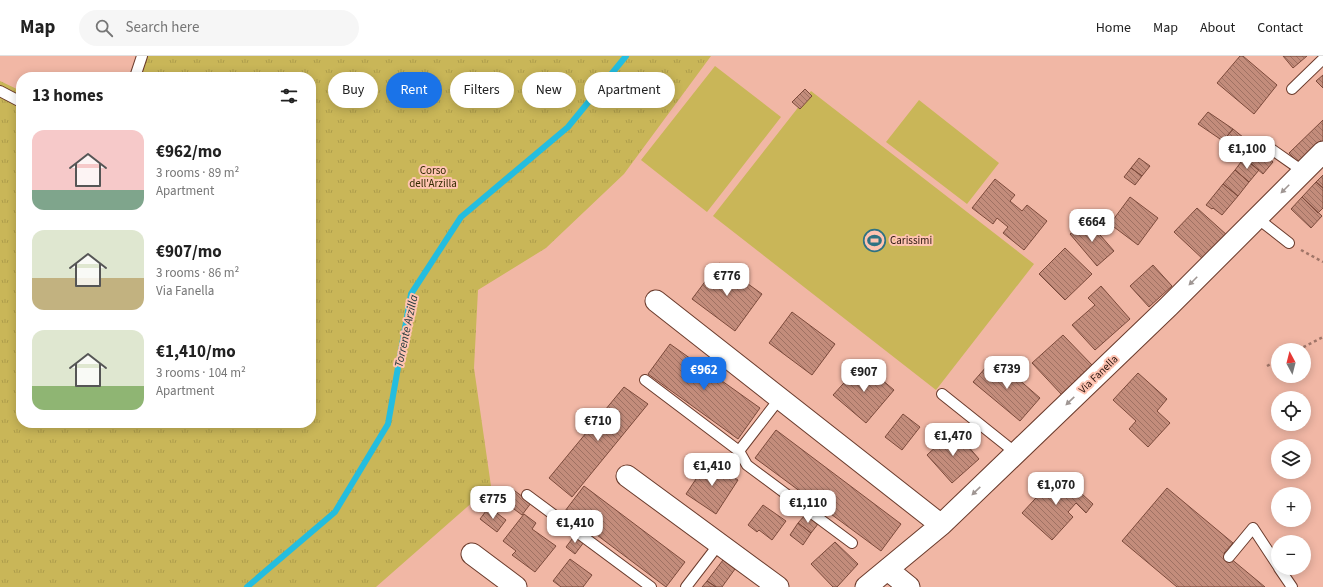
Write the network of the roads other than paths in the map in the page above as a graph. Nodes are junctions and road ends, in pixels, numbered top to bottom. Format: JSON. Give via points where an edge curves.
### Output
{"nodes":[{"id":1,"x":142,"y":56,"type":"edge"},
{"id":2,"x":1323,"y":59,"type":"edge"},
{"id":3,"x":137,"y":72,"type":"edge"},
{"id":4,"x":1292,"y":89,"type":"dead end"},
{"id":5,"x":0,"y":91,"type":"edge"},
{"id":6,"x":16,"y":99,"type":"edge"},
{"id":7,"x":1264,"y":144,"type":"dead end"},
{"id":8,"x":1323,"y":152,"type":"edge"},
{"id":9,"x":1304,"y":172,"type":"junction"},
{"id":10,"x":1257,"y":218,"type":"junction"},
{"id":11,"x":1289,"y":243,"type":"road end"},
{"id":12,"x":656,"y":301,"type":"dead end"},
{"id":13,"x":645,"y":380,"type":"dead end"},
{"id":14,"x":942,"y":394,"type":"dead end"},
{"id":15,"x":780,"y":398,"type":"junction"},
{"id":16,"x":738,"y":451,"type":"junction"},
{"id":17,"x":1016,"y":453,"type":"junction"},
{"id":18,"x":628,"y":476,"type":"dead end"},
{"id":19,"x":527,"y":495,"type":"dead end"},
{"id":20,"x":941,"y":525,"type":"junction"},
{"id":21,"x":852,"y":543,"type":"dead end"},
{"id":22,"x":719,"y":544,"type":"junction"},
{"id":23,"x":472,"y":554,"type":"dead end"},
{"id":24,"x":1271,"y":555,"type":"edge"},
{"id":25,"x":1229,"y":557,"type":"dead end"},
{"id":26,"x":888,"y":570,"type":"junction"},
{"id":27,"x":1284,"y":575,"type":"edge"},
{"id":28,"x":516,"y":587,"type":"edge"},
{"id":29,"x":651,"y":587,"type":"edge"},
{"id":30,"x":686,"y":587,"type":"edge"},
{"id":31,"x":778,"y":587,"type":"edge"},
{"id":32,"x":866,"y":587,"type":"edge"},
{"id":33,"x":909,"y":587,"type":"edge"},
{"id":34,"x":1292,"y":587,"type":"edge"}],
"edges":[{"from":1,"to":3,"type":"lane"},
{"from":2,"to":4,"type":"lane"},
{"from":5,"to":6,"type":"lane"},
{"from":7,"to":9,"type":"lane"},
{"from":8,"to":9,"type":"street","name":"Via Fanella"},
{"from":9,"to":10,"type":"street","name":"Via Fanella","one_way":true},
{"from":10,"to":11,"type":"lane"},
{"from":10,"to":17,"type":"street","name":"Via Fanella","one_way":true},
{"from":12,"to":15,"type":"street"},
{"from":13,"to":16,"type":"lane"},
{"from":14,"to":17,"type":"lane"},
{"from":15,"to":16,"type":"lane"},
{"from":15,"to":20,"type":"street"},
{"from":16,"to":21,"type":"lane","via":[[747,465]]},
{"from":17,"to":20,"type":"street","name":"Via Fanella","one_way":true},
{"from":18,"to":22,"type":"street"},
{"from":19,"to":29,"type":"lane"},
{"from":20,"to":26,"type":"street","name":"Via Fanella"},
{"from":22,"to":30,"type":"lane"},
{"from":22,"to":31,"type":"street"},
{"from":23,"to":28,"type":"street"},
{"from":24,"to":25,"type":"lane","via":[[1253,528]]},
{"from":26,"to":32,"type":"street","name":"Via Fanella"},
{"from":26,"to":33,"type":"street"},
{"from":27,"to":34,"type":"lane"}]}
